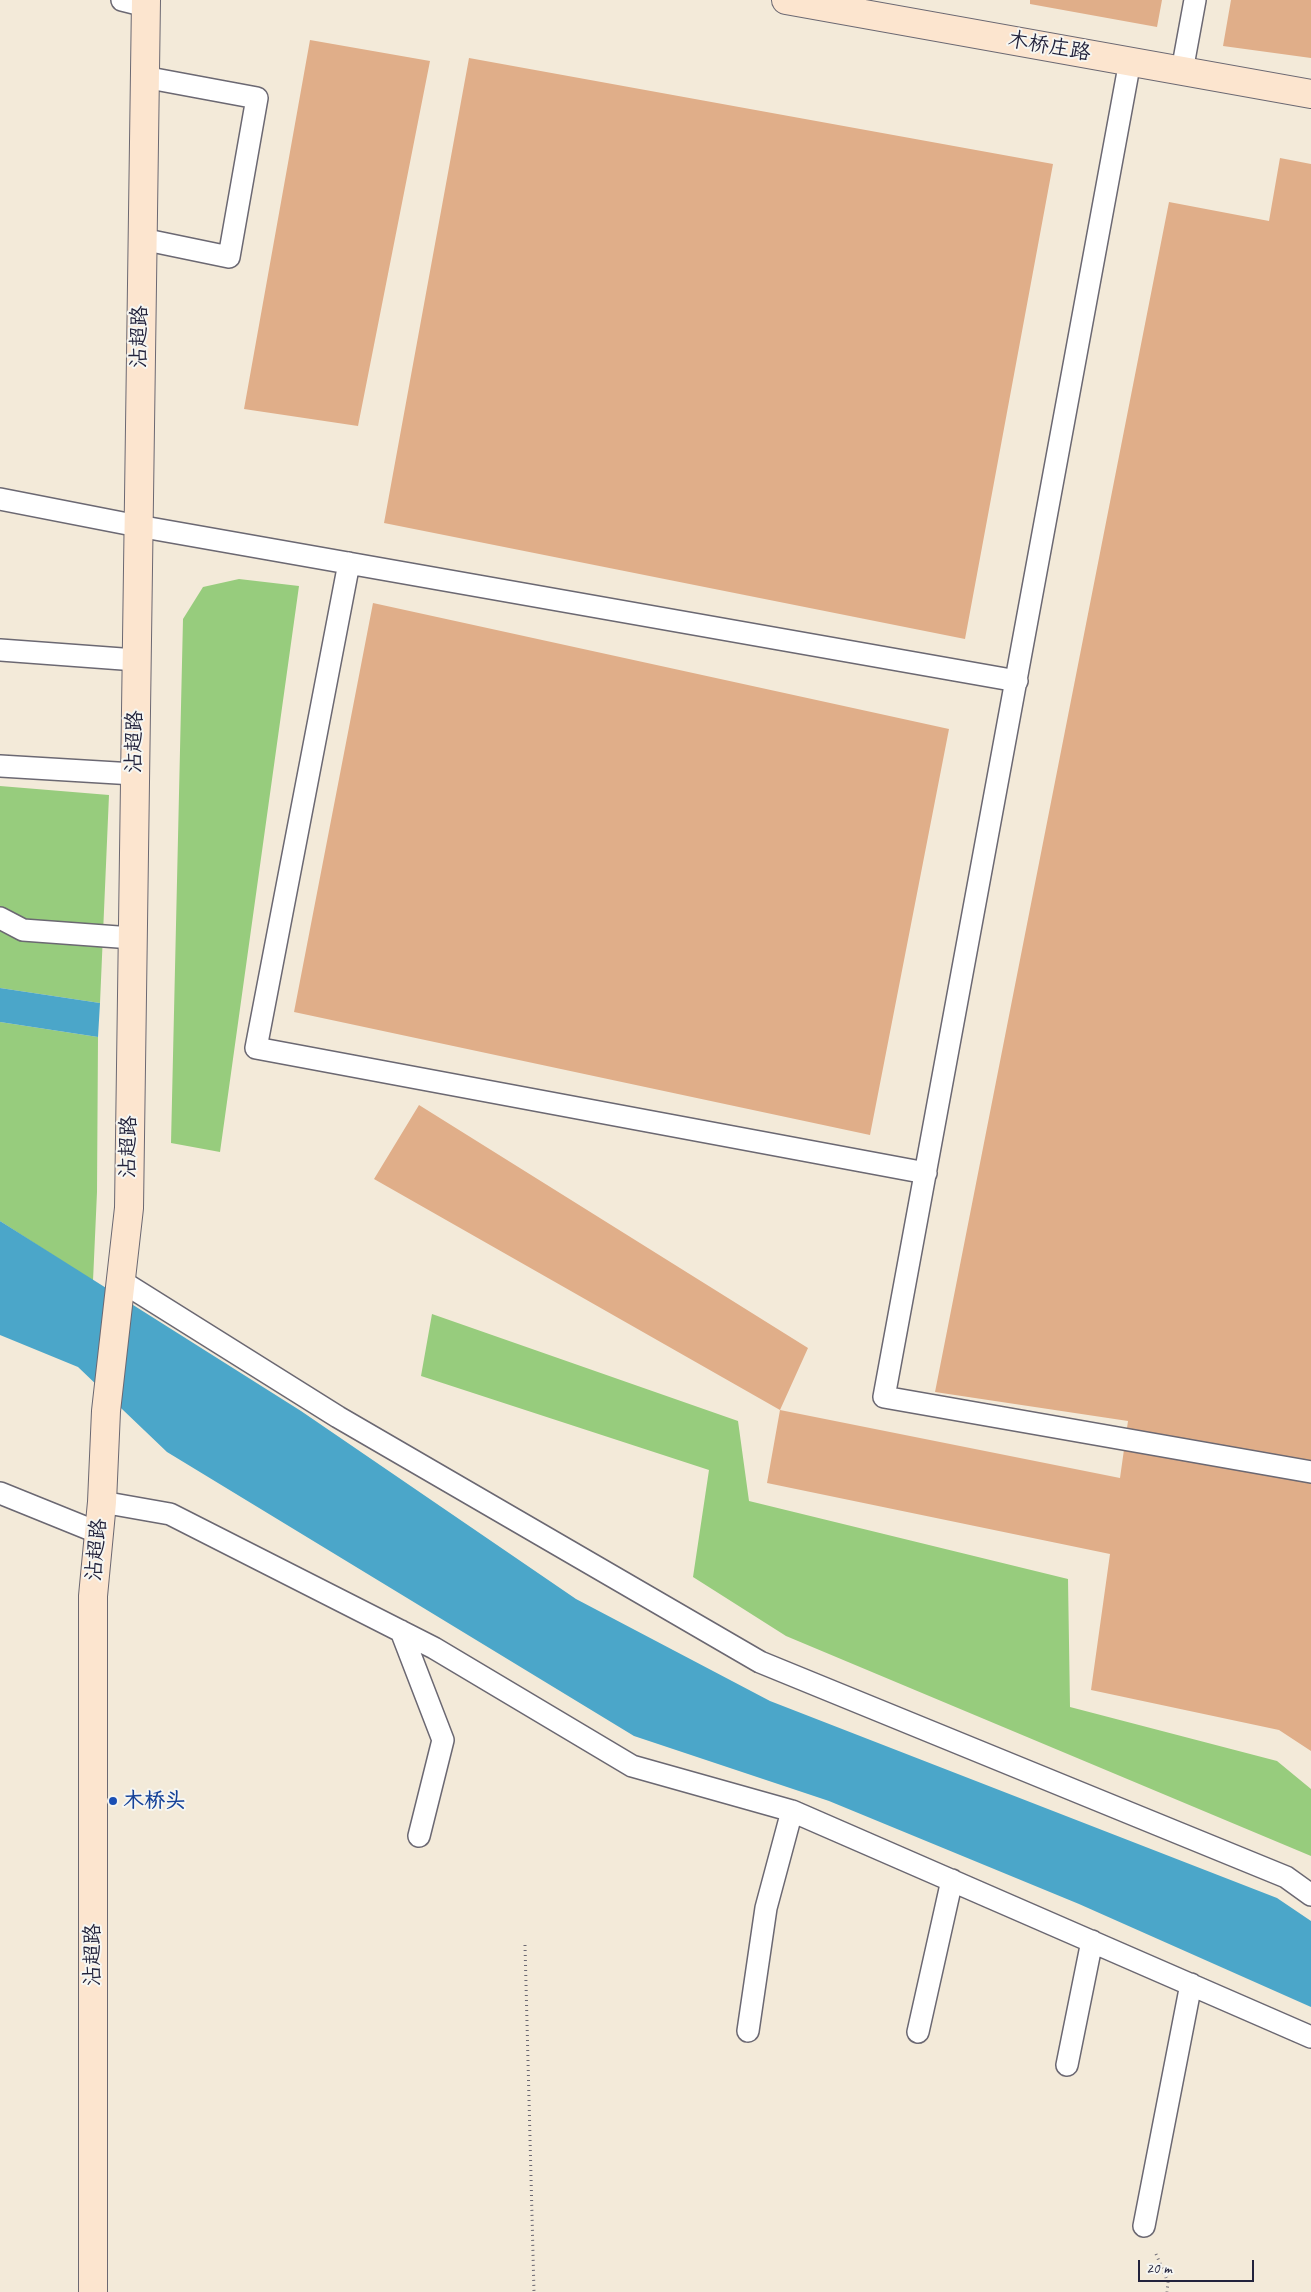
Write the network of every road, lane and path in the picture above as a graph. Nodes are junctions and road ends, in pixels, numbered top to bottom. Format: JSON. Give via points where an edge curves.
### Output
{"nodes":[{"id":1,"x":786,"y":0,"type":"edge"},
{"id":2,"x":1195,"y":0,"type":"edge"},
{"id":3,"x":138,"y":2,"type":"edge"},
{"id":4,"x":1130,"y":61,"type":"junction"},
{"id":5,"x":1182,"y":71,"type":"junction"},
{"id":6,"x":144,"y":77,"type":"junction"},
{"id":7,"x":1311,"y":94,"type":"edge"},
{"id":8,"x":142,"y":239,"type":"junction"},
{"id":9,"x":0,"y":499,"type":"edge"},
{"id":10,"x":138,"y":526,"type":"junction"},
{"id":11,"x":348,"y":563,"type":"junction"},
{"id":12,"x":0,"y":650,"type":"edge"},
{"id":13,"x":136,"y":660,"type":"junction"},
{"id":14,"x":1016,"y":681,"type":"junction"},
{"id":15,"x":0,"y":766,"type":"edge"},
{"id":16,"x":134,"y":774,"type":"junction"},
{"id":17,"x":0,"y":918,"type":"edge"},
{"id":18,"x":132,"y":938,"type":"junction"},
{"id":19,"x":926,"y":1173,"type":"junction"},
{"id":20,"x":121,"y":1288,"type":"junction"},
{"id":21,"x":1311,"y":1472,"type":"edge"},
{"id":22,"x":0,"y":1493,"type":"edge"},
{"id":23,"x":102,"y":1502,"type":"junction"},
{"id":24,"x":99,"y":1533,"type":"junction"},
{"id":25,"x":402,"y":1632,"type":"junction"},
{"id":26,"x":792,"y":1811,"type":"junction"},
{"id":27,"x":419,"y":1836,"type":"dead end"},
{"id":28,"x":952,"y":1880,"type":"junction"},
{"id":29,"x":1311,"y":1895,"type":"edge"},
{"id":30,"x":1092,"y":1941,"type":"junction"},
{"id":31,"x":525,"y":1945,"type":"dead end"},
{"id":32,"x":1191,"y":1984,"type":"junction"},
{"id":33,"x":748,"y":2032,"type":"dead end"},
{"id":34,"x":918,"y":2032,"type":"dead end"},
{"id":35,"x":1311,"y":2037,"type":"edge"},
{"id":36,"x":1067,"y":2065,"type":"dead end"},
{"id":37,"x":1144,"y":2226,"type":"joint"},
{"id":38,"x":93,"y":2292,"type":"edge"},
{"id":39,"x":534,"y":2292,"type":"edge"},
{"id":40,"x":1167,"y":2292,"type":"edge"}],
"edges":[{"from":1,"to":4,"type":"street","name":"木桥庄路"},
{"from":2,"to":5,"type":"lane"},
{"from":3,"to":6,"type":"street","name":"沾超路"},
{"from":4,"to":5,"type":"street","name":"木桥庄路"},
{"from":4,"to":14,"type":"lane"},
{"from":5,"to":7,"type":"street","name":"木桥庄路"},
{"from":6,"to":8,"type":"street","name":"沾超路"},
{"from":6,"to":8,"type":"lane","via":[[257,98],[229,257]]},
{"from":8,"to":10,"type":"street","name":"沾超路"},
{"from":9,"to":10,"type":"lane"},
{"from":10,"to":11,"type":"lane"},
{"from":10,"to":13,"type":"street","name":"沾超路"},
{"from":11,"to":14,"type":"lane"},
{"from":11,"to":19,"type":"lane","via":[[256,1048]]},
{"from":12,"to":13,"type":"lane"},
{"from":13,"to":16,"type":"street","name":"沾超路"},
{"from":14,"to":19,"type":"lane"},
{"from":15,"to":16,"type":"lane"},
{"from":16,"to":18,"type":"street","name":"沾超路"},
{"from":17,"to":18,"type":"lane","via":[[23,930]]},
{"from":18,"to":20,"type":"street","name":"沾超路","via":[[129,1208]]},
{"from":19,"to":21,"type":"lane","via":[[884,1397]]},
{"from":20,"to":23,"type":"street","name":"沾超路","via":[[106,1411]]},
{"from":20,"to":29,"type":"lane","via":[[760,1662],[1286,1877]]},
{"from":22,"to":24,"type":"lane"},
{"from":23,"to":24,"type":"street","name":"沾超路"},
{"from":23,"to":25,"type":"lane","via":[[170,1514]]},
{"from":24,"to":38,"type":"street","name":"沾超路","via":[[93,1596]]},
{"from":25,"to":26,"type":"lane","via":[[632,1766]]},
{"from":25,"to":27,"type":"lane","via":[[443,1740]]},
{"from":26,"to":28,"type":"lane"},
{"from":26,"to":33,"type":"lane","via":[[766,1908]]},
{"from":28,"to":30,"type":"lane"},
{"from":28,"to":34,"type":"lane"},
{"from":30,"to":32,"type":"lane"},
{"from":30,"to":36,"type":"lane"},
{"from":31,"to":39,"type":"path"},
{"from":32,"to":35,"type":"lane"},
{"from":32,"to":37,"type":"lane"},
{"from":37,"to":40,"type":"path","via":[[1168,2282]]}]}
